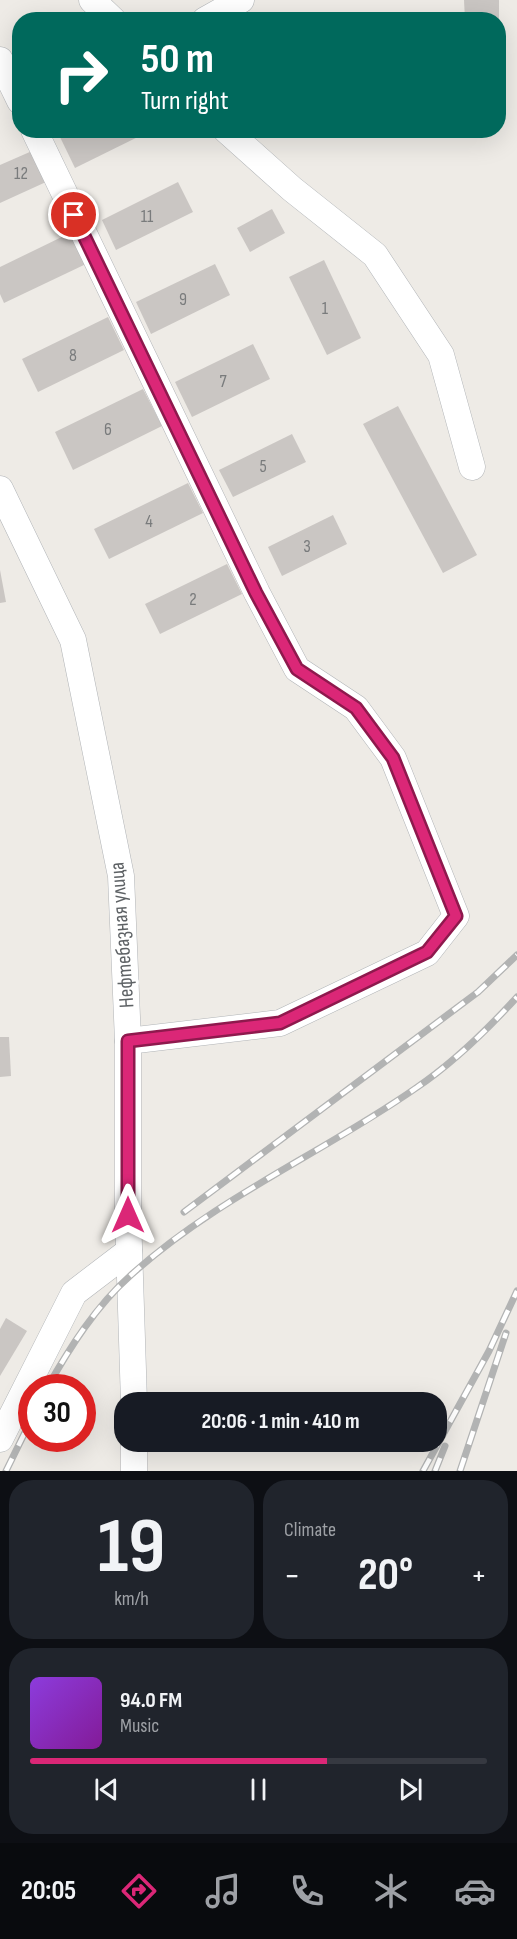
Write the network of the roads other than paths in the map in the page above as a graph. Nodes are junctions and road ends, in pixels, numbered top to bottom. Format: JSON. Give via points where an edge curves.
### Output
{"nodes":[{"id":1,"x":92,"y":0,"type":"edge"},
{"id":2,"x":241,"y":0,"type":"edge"},
{"id":3,"x":105,"y":12,"type":"edge"},
{"id":4,"x":219,"y":12,"type":"edge"},
{"id":5,"x":0,"y":60,"type":"edge"},
{"id":6,"x":12,"y":85,"type":"edge"},
{"id":7,"x":38,"y":138,"type":"edge"},
{"id":8,"x":235,"y":138,"type":"edge"},
{"id":9,"x":472,"y":467,"type":"dead end"},
{"id":10,"x":0,"y":489,"type":"edge"},
{"id":11,"x":128,"y":1041,"type":"junction"},
{"id":12,"x":129,"y":1251,"type":"junction"},
{"id":13,"x":134,"y":1392,"type":"edge"},
{"id":14,"x":0,"y":1439,"type":"edge"},
{"id":15,"x":134,"y":1452,"type":"edge"},
{"id":16,"x":134,"y":1471,"type":"edge"}],
"edges":[{"from":1,"to":3,"type":"street"},
{"from":2,"to":4,"type":"street"},
{"from":5,"to":6,"type":"street"},
{"from":7,"to":11,"type":"street","via":[[256,593],[297,669],[356,708],[393,758],[456,916],[427,952],[280,1023]]},
{"from":8,"to":9,"type":"street","via":[[375,255],[441,355]]},
{"from":10,"to":11,"type":"street","name":"Нефтебазная улица","via":[[73,640],[121,876]]},
{"from":11,"to":12,"type":"street","name":"Нефтебазная улица"},
{"from":12,"to":13,"type":"street","name":"Нефтебазная улица"},
{"from":12,"to":14,"type":"street","via":[[74,1293]]},
{"from":15,"to":16,"type":"street"}]}
